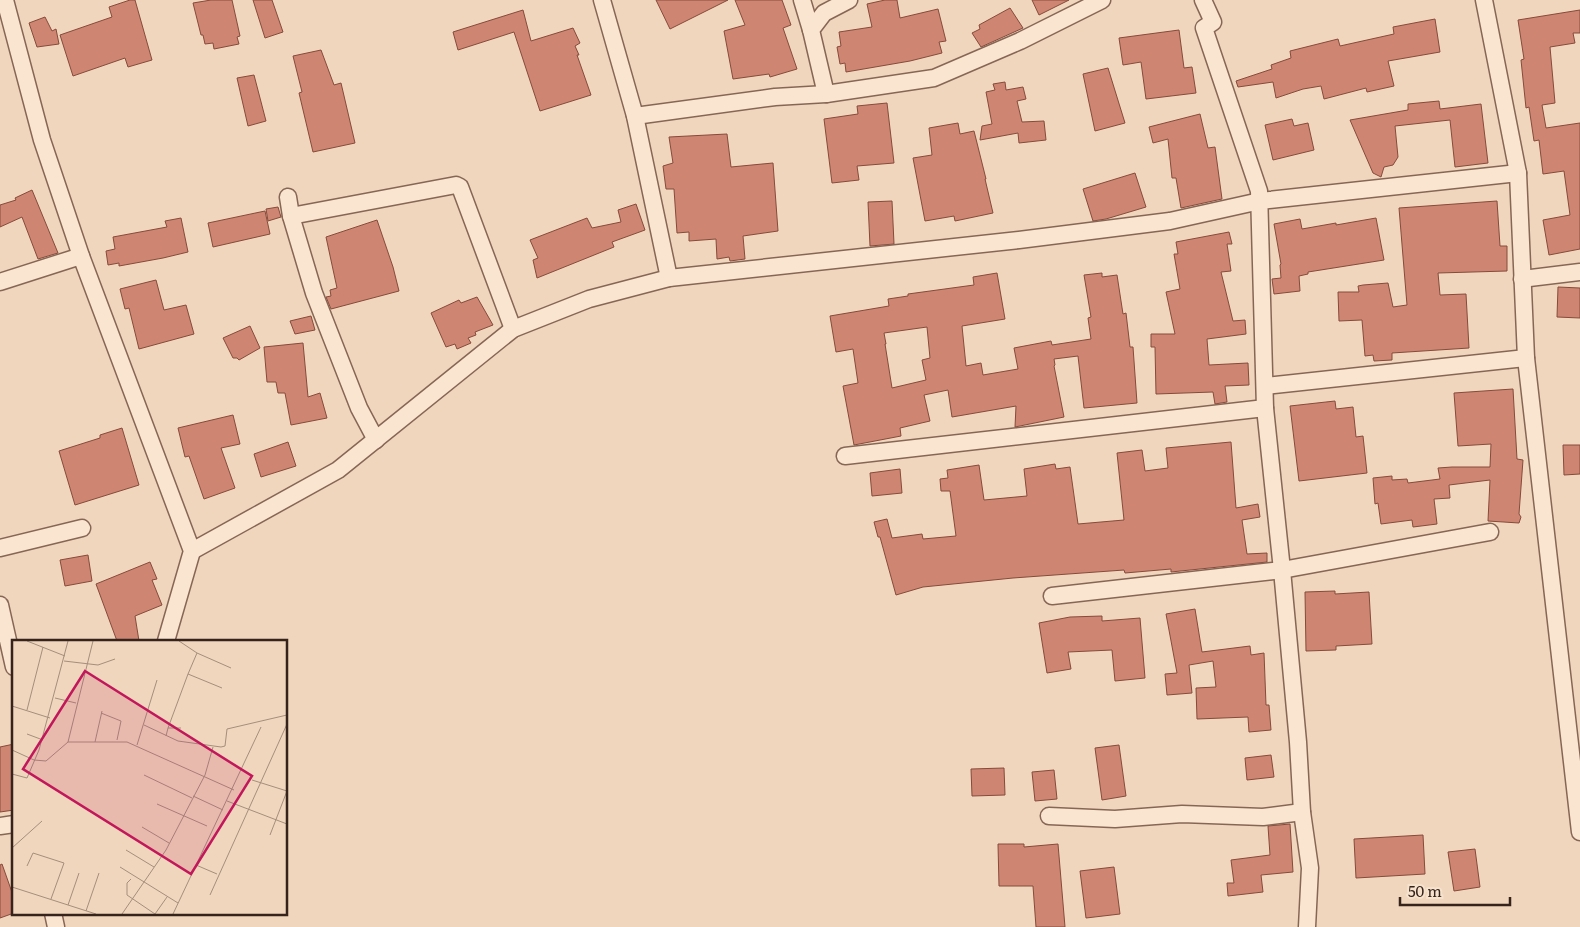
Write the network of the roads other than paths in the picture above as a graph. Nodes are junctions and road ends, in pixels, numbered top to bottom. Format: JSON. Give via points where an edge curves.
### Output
{"nodes":[{"id":1,"x":5,"y":0,"type":"edge"},
{"id":2,"x":602,"y":0,"type":"edge"},
{"id":3,"x":802,"y":0,"type":"edge"},
{"id":4,"x":849,"y":0,"type":"edge"},
{"id":5,"x":1102,"y":0,"type":"edge"},
{"id":6,"x":1203,"y":0,"type":"edge"},
{"id":7,"x":1484,"y":0,"type":"edge"},
{"id":8,"x":810,"y":30,"type":"junction"},
{"id":9,"x":826,"y":94,"type":"junction"},
{"id":10,"x":635,"y":116,"type":"junction"},
{"id":11,"x":1518,"y":173,"type":"junction"},
{"id":12,"x":288,"y":197,"type":"dead end"},
{"id":13,"x":1260,"y":201,"type":"junction"},
{"id":14,"x":291,"y":216,"type":"junction"},
{"id":15,"x":81,"y":256,"type":"junction"},
{"id":16,"x":1580,"y":272,"type":"edge"},
{"id":17,"x":669,"y":278,"type":"junction"},
{"id":18,"x":1522,"y":279,"type":"junction"},
{"id":19,"x":0,"y":282,"type":"edge"},
{"id":20,"x":513,"y":329,"type":"junction"},
{"id":21,"x":1526,"y":358,"type":"junction"},
{"id":22,"x":1265,"y":386,"type":"junction"},
{"id":23,"x":1265,"y":408,"type":"junction"},
{"id":24,"x":376,"y":440,"type":"junction"},
{"id":25,"x":845,"y":456,"type":"dead end"},
{"id":26,"x":82,"y":528,"type":"dead end"},
{"id":27,"x":1490,"y":532,"type":"dead end"},
{"id":28,"x":0,"y":548,"type":"edge"},
{"id":29,"x":192,"y":551,"type":"junction"},
{"id":30,"x":1282,"y":570,"type":"junction"},
{"id":31,"x":1052,"y":596,"type":"dead end"},
{"id":32,"x":0,"y":604,"type":"edge"},
{"id":33,"x":166,"y":640,"type":"edge"},
{"id":34,"x":4,"y":645,"type":"edge"},
{"id":35,"x":12,"y":663,"type":"edge"},
{"id":36,"x":1302,"y":812,"type":"junction"},
{"id":37,"x":1052,"y":816,"type":"dead end"},
{"id":38,"x":1580,"y":832,"type":"edge"},
{"id":39,"x":53,"y":914,"type":"edge"},
{"id":40,"x":56,"y":927,"type":"edge"},
{"id":41,"x":1307,"y":927,"type":"edge"}],
"edges":[{"from":1,"to":15,"type":"street","via":[[42,140]]},
{"from":2,"to":10,"type":"street"},
{"from":3,"to":8,"type":"street"},
{"from":4,"to":8,"type":"street","via":[[824,13]]},
{"from":5,"to":9,"type":"street","via":[[1020,41],[934,78]]},
{"from":6,"to":13,"type":"street","via":[[1213,22],[1204,28]]},
{"from":7,"to":11,"type":"street"},
{"from":8,"to":9,"type":"street"},
{"from":9,"to":10,"type":"street","via":[[775,97]]},
{"from":10,"to":17,"type":"street"},
{"from":11,"to":13,"type":"street"},
{"from":11,"to":18,"type":"street"},
{"from":12,"to":14,"type":"street"},
{"from":13,"to":17,"type":"street","via":[[1170,221]]},
{"from":13,"to":22,"type":"street"},
{"from":14,"to":20,"type":"street","via":[[456,185],[460,187]]},
{"from":14,"to":24,"type":"street","via":[[314,293],[359,408]]},
{"from":15,"to":19,"type":"street"},
{"from":15,"to":29,"type":"street"},
{"from":16,"to":18,"type":"street"},
{"from":17,"to":20,"type":"street","via":[[589,299]]},
{"from":18,"to":21,"type":"street"},
{"from":20,"to":24,"type":"street"},
{"from":21,"to":22,"type":"street"},
{"from":21,"to":38,"type":"street"},
{"from":22,"to":23,"type":"street"},
{"from":23,"to":25,"type":"street"},
{"from":23,"to":30,"type":"street"},
{"from":24,"to":29,"type":"street","via":[[338,470]]},
{"from":26,"to":28,"type":"street"},
{"from":27,"to":30,"type":"street"},
{"from":29,"to":33,"type":"street"},
{"from":30,"to":31,"type":"street"},
{"from":30,"to":36,"type":"street"},
{"from":32,"to":34,"type":"street"},
{"from":34,"to":35,"type":"street"},
{"from":36,"to":37,"type":"street"},
{"from":36,"to":41,"type":"street","via":[[1310,868]]},
{"from":39,"to":40,"type":"street"}]}
